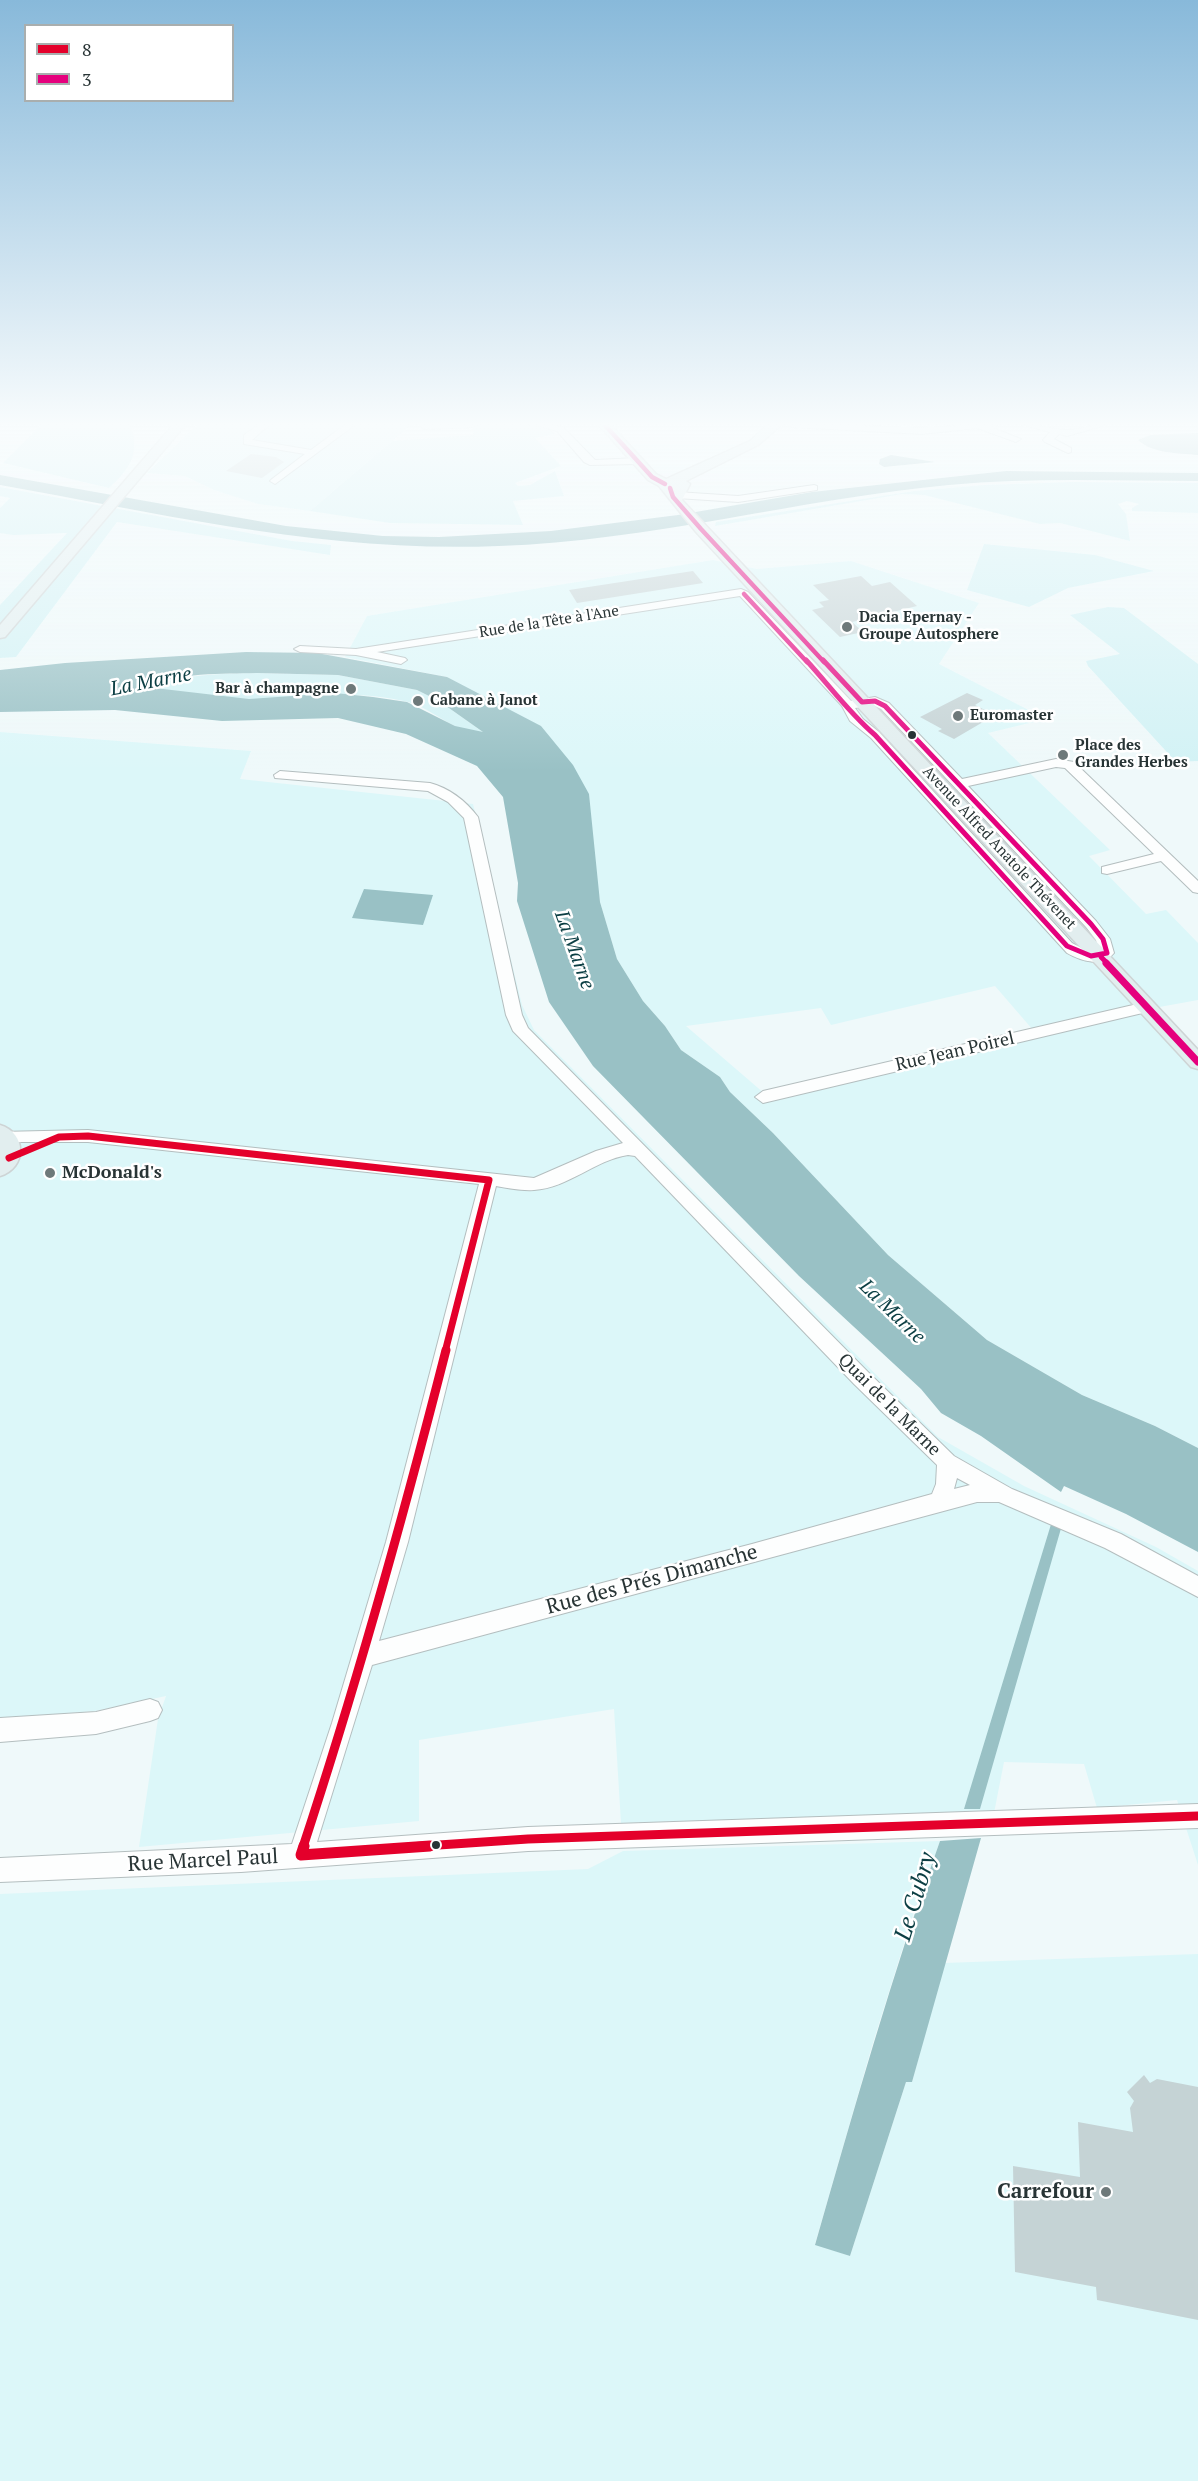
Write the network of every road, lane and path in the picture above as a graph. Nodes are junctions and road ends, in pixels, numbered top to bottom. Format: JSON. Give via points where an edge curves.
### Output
{"nodes":[{"id":1,"x":80,"y":540,"type":"edge"},
{"id":2,"x":710,"y":540,"type":"edge"},
{"id":3,"x":751,"y":592,"type":"junction"},
{"id":4,"x":0,"y":634,"type":"edge"},
{"id":5,"x":300,"y":648,"type":"dead end"},
{"id":6,"x":356,"y":652,"type":"junction"},
{"id":7,"x":401,"y":660,"type":"dead end"},
{"id":8,"x":855,"y":703,"type":"junction"},
{"id":9,"x":280,"y":775,"type":"dead end"},
{"id":10,"x":958,"y":784,"type":"junction"},
{"id":11,"x":1163,"y":856,"type":"junction"},
{"id":12,"x":1107,"y":870,"type":"dead end"},
{"id":13,"x":1195,"y":883,"type":"edge"},
{"id":14,"x":1101,"y":957,"type":"junction"},
{"id":15,"x":1146,"y":1007,"type":"junction"},
{"id":16,"x":1198,"y":1062,"type":"edge"},
{"id":17,"x":763,"y":1098,"type":"dead end"},
{"id":18,"x":3,"y":1135,"type":"edge"},
{"id":19,"x":69,"y":1135,"type":"junction"},
{"id":20,"x":634,"y":1148,"type":"junction"},
{"id":21,"x":5,"y":1163,"type":"edge"},
{"id":22,"x":489,"y":1180,"type":"junction"},
{"id":23,"x":947,"y":1462,"type":"junction"},
{"id":24,"x":1005,"y":1496,"type":"junction"},
{"id":25,"x":939,"y":1501,"type":"junction"},
{"id":26,"x":1198,"y":1587,"type":"edge"},
{"id":27,"x":364,"y":1656,"type":"junction"},
{"id":28,"x":150,"y":1710,"type":"dead end"},
{"id":29,"x":0,"y":1730,"type":"edge"},
{"id":30,"x":1198,"y":1816,"type":"edge"},
{"id":31,"x":301,"y":1855,"type":"junction"},
{"id":32,"x":0,"y":1870,"type":"edge"}],
"edges":[{"from":1,"to":4,"type":"main road"},
{"from":2,"to":3,"type":"main road","name":"Avenue Alfred Anatole Thévenet","via":[[735,565]]},
{"from":3,"to":6,"type":"street","name":"Rue de la Tête à l'Ane"},
{"from":3,"to":8,"type":"main road","name":"Avenue Alfred Anatole Thévenet"},
{"from":3,"to":8,"type":"street"},
{"from":5,"to":6,"type":"street"},
{"from":6,"to":7,"type":"street"},
{"from":8,"to":10,"type":"street","via":[[875,701],[885,706]]},
{"from":8,"to":14,"type":"main road","name":"Avenue Alfred Anatole Thévenet"},
{"from":9,"to":20,"type":"street","name":"Quai de la Marne","via":[[430,787],[446,792],[461,806],[471,817],[514,1015],[521,1031]]},
{"from":10,"to":11,"type":"street","via":[[1056,763],[1069,765]]},
{"from":10,"to":14,"type":"street","via":[[1103,939],[1107,953]]},
{"from":11,"to":12,"type":"street"},
{"from":11,"to":13,"type":"street"},
{"from":14,"to":15,"type":"main road","name":"Avenue Alfred Anatole Thévenet"},
{"from":15,"to":16,"type":"main road","name":"Avenue Alfred Anatole Thévenet"},
{"from":15,"to":17,"type":"street","name":"Rue Jean Poirel"},
{"from":18,"to":19,"type":"street"},
{"from":18,"to":21,"type":"main road","via":[[10,1142]]},
{"from":19,"to":21,"type":"street","via":[[32,1146]]},
{"from":19,"to":22,"type":"street"},
{"from":20,"to":22,"type":"street","via":[[617,1150],[544,1183]]},
{"from":20,"to":23,"type":"street","name":"Quai de la Marne","via":[[645,1153],[699,1214]]},
{"from":22,"to":27,"type":"street"},
{"from":23,"to":24,"type":"street","name":"Quai de la Marne"},
{"from":23,"to":25,"type":"street","via":[[946,1484]]},
{"from":24,"to":25,"type":"street","name":"Rue des Prés Dimanche","via":[[977,1493]]},
{"from":24,"to":26,"type":"street","name":"Quai de la Marne","via":[[1113,1541]]},
{"from":25,"to":27,"type":"street","name":"Rue des Prés Dimanche"},
{"from":27,"to":31,"type":"street"},
{"from":28,"to":29,"type":"street","via":[[96,1723]]},
{"from":30,"to":31,"type":"street","name":"Rue Marcel Paul","via":[[528,1839]]},
{"from":31,"to":32,"type":"street","name":"Rue Marcel Paul"}]}
